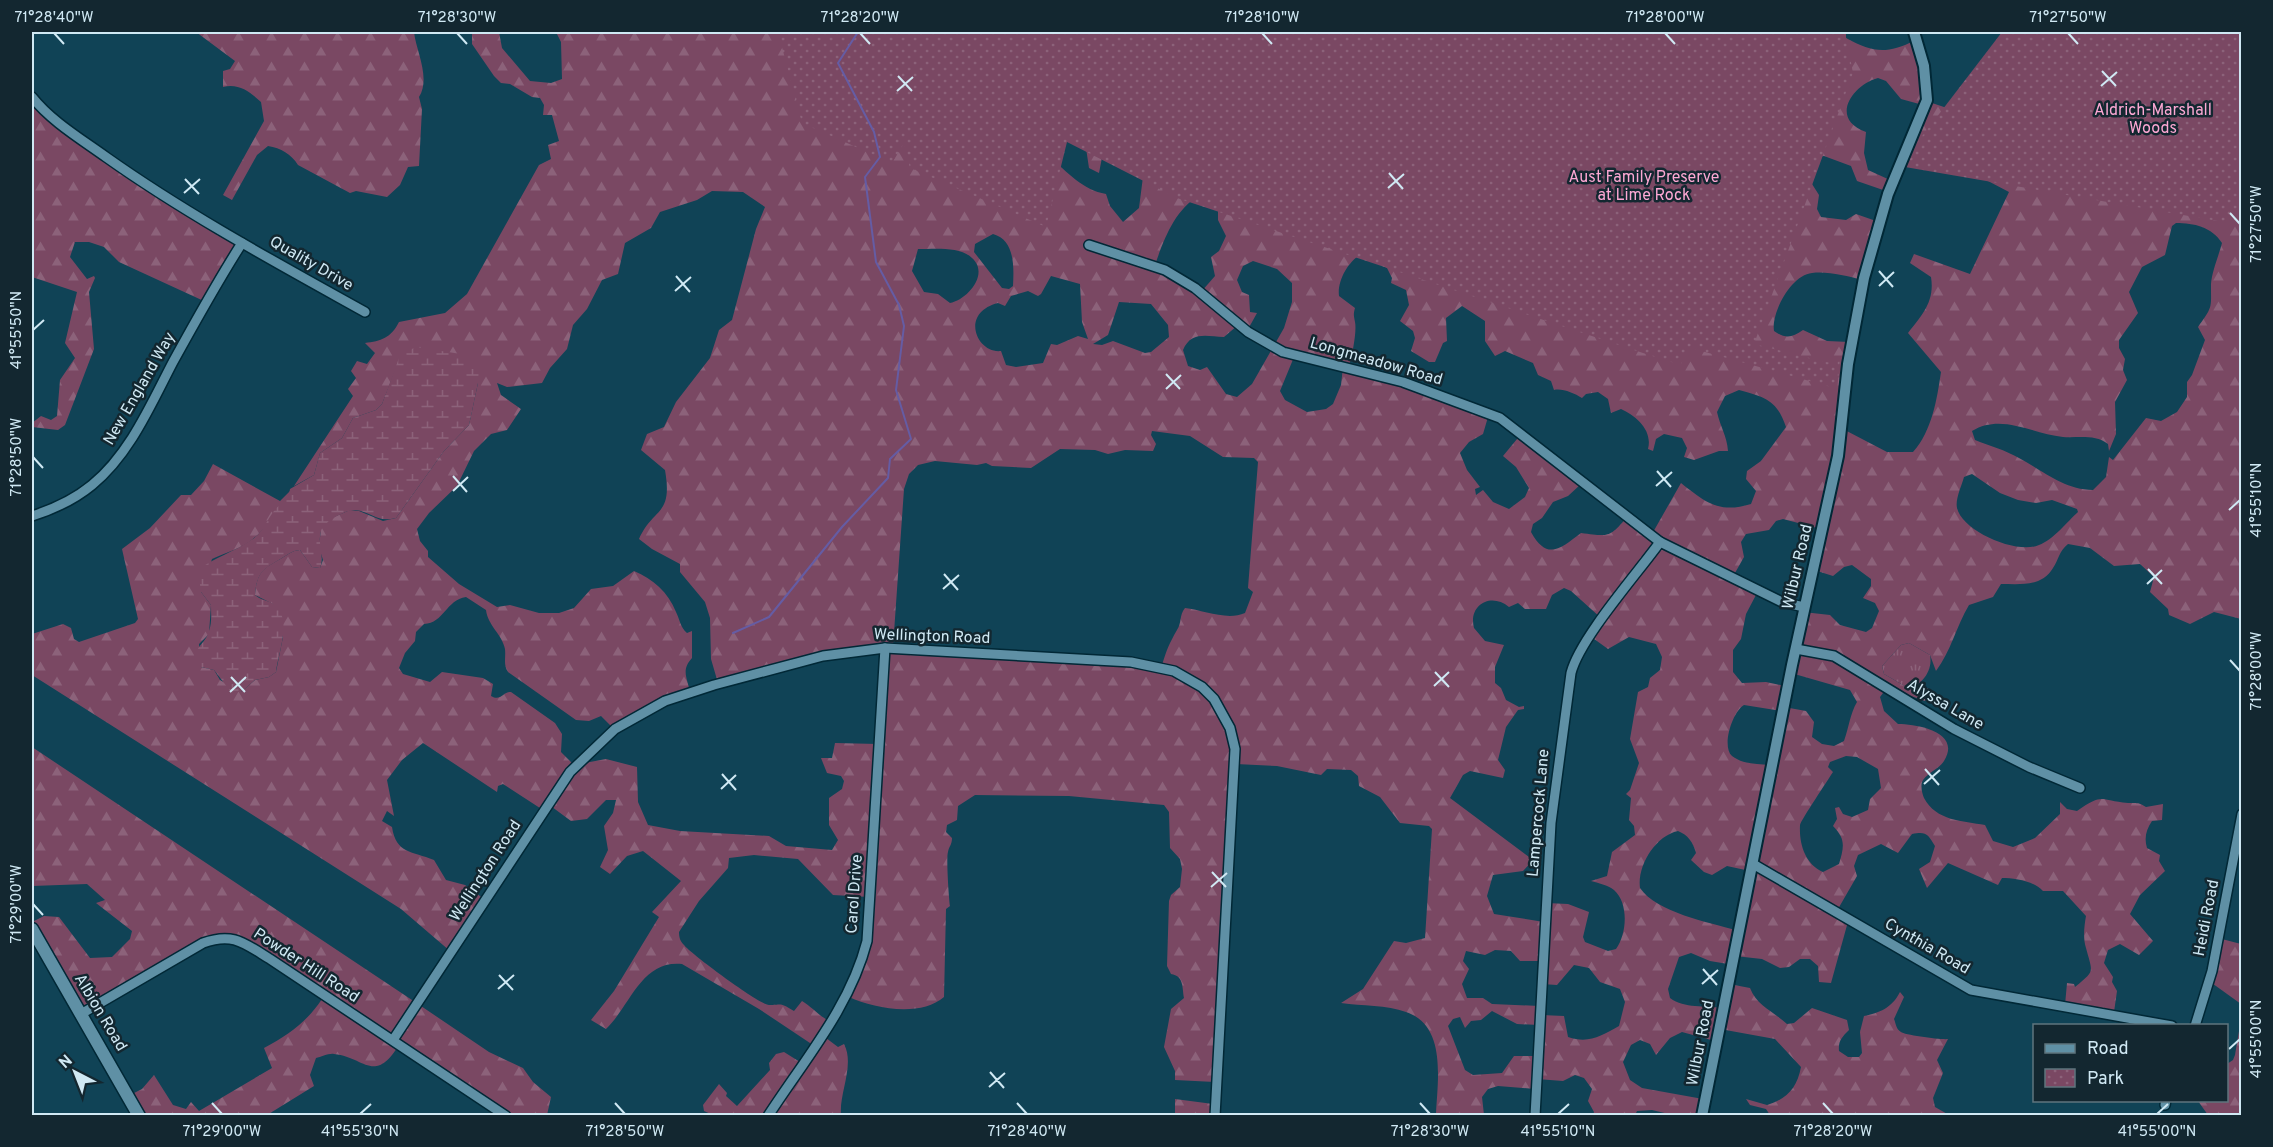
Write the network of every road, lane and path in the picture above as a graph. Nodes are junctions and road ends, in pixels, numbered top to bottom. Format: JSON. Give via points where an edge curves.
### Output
{"nodes":[{"id":1,"x":1914,"y":32,"type":"edge"},
{"id":2,"x":32,"y":97,"type":"edge"},
{"id":3,"x":242,"y":243,"type":"junction"},
{"id":4,"x":1089,"y":245,"type":"dead end"},
{"id":5,"x":365,"y":312,"type":"dead end"},
{"id":6,"x":32,"y":516,"type":"edge"},
{"id":7,"x":1660,"y":543,"type":"junction"},
{"id":8,"x":1804,"y":607,"type":"junction"},
{"id":9,"x":885,"y":648,"type":"junction"},
{"id":10,"x":1796,"y":649,"type":"junction"},
{"id":11,"x":2080,"y":788,"type":"dead end"},
{"id":12,"x":2241,"y":814,"type":"edge"},
{"id":13,"x":1753,"y":864,"type":"junction"},
{"id":14,"x":32,"y":929,"type":"edge"},
{"id":15,"x":81,"y":1014,"type":"junction"},
{"id":16,"x":2161,"y":1024,"type":"edge"},
{"id":17,"x":2196,"y":1024,"type":"edge"},
{"id":18,"x":393,"y":1040,"type":"junction"},
{"id":19,"x":139,"y":1116,"type":"edge"},
{"id":20,"x":506,"y":1116,"type":"edge"},
{"id":21,"x":768,"y":1116,"type":"edge"},
{"id":22,"x":1215,"y":1116,"type":"edge"},
{"id":23,"x":1535,"y":1116,"type":"edge"},
{"id":24,"x":1702,"y":1116,"type":"edge"}],
"edges":[{"from":1,"to":8,"type":"street","name":"Wilbur Road","via":[[1924,66],[1927,100],[1888,194],[1864,278],[1848,364],[1838,456]]},
{"from":2,"to":3,"type":"street","name":"Quality Drive","via":[[70,131],[137,179]]},
{"from":3,"to":5,"type":"street","name":"Quality Drive"},
{"from":3,"to":6,"type":"street","name":"New England Way","via":[[120,457],[68,502]]},
{"from":4,"to":7,"type":"street","name":"Longmeadow Road","via":[[1165,270],[1195,288],[1248,332],[1283,352],[1403,382],[1500,418]]},
{"from":7,"to":8,"type":"street","name":"Longmeadow Road","via":[[1782,602]]},
{"from":7,"to":23,"type":"street","name":"Lampercock Lane","via":[[1590,636],[1571,673],[1550,832]]},
{"from":8,"to":10,"type":"street","name":"Wilbur Road"},
{"from":9,"to":18,"type":"street","name":"Wellington Road","via":[[823,656],[714,685],[665,701],[615,729],[570,772]]},
{"from":9,"to":21,"type":"street","name":"Carol Drive","via":[[867,941],[860,970]]},
{"from":9,"to":22,"type":"street","name":"Wellington Road","via":[[1131,662],[1174,671],[1214,699],[1230,728],[1236,761]]},
{"from":10,"to":11,"type":"street","name":"Alyssa Lane","via":[[1834,656],[1954,729],[2028,767]]},
{"from":10,"to":13,"type":"street","name":"Wilbur Road"},
{"from":12,"to":17,"type":"street","name":"Heidi Road","via":[[2212,971]]},
{"from":13,"to":16,"type":"street","name":"Cynthia Road","via":[[1971,990]]},
{"from":13,"to":24,"type":"street","name":"Wilbur Road"},
{"from":14,"to":15,"type":"main road","name":"Albion Road"},
{"from":15,"to":18,"type":"street","name":"Powder Hill Road","via":[[203,943],[219,937],[232,938],[270,958]]},
{"from":15,"to":19,"type":"main road","name":"Albion Road"},
{"from":18,"to":20,"type":"street","name":"Powder Hill Road"}]}
